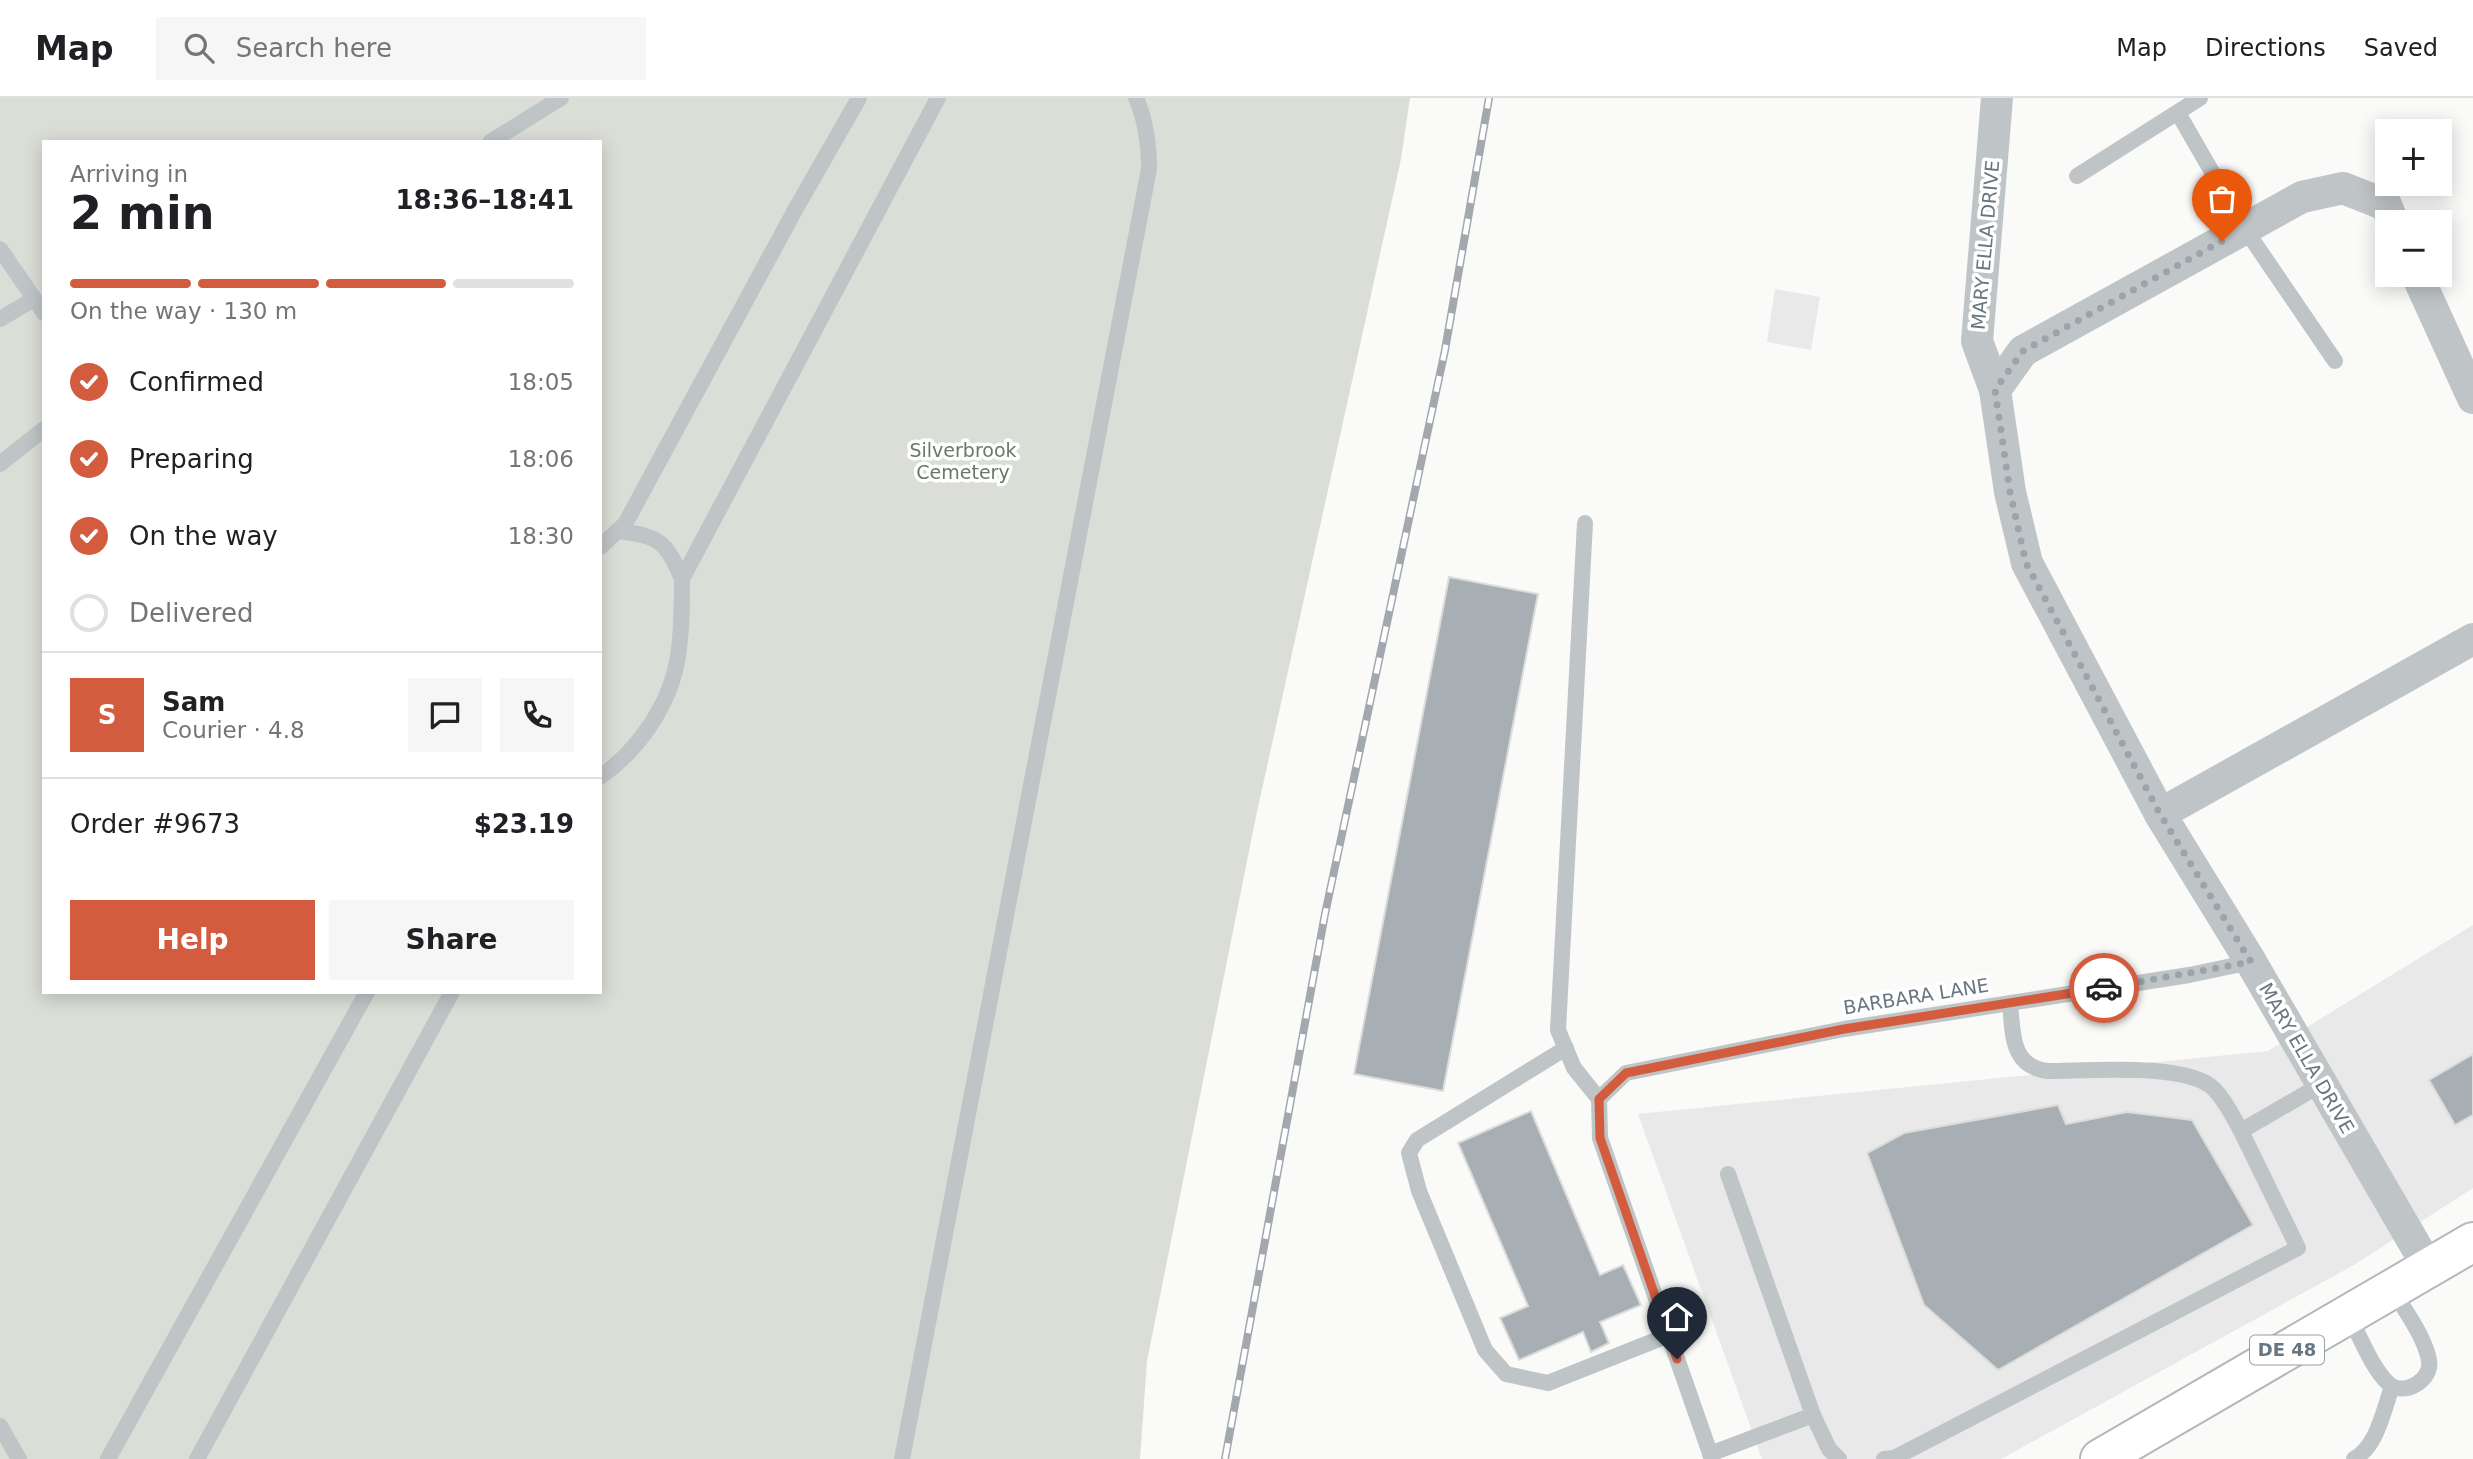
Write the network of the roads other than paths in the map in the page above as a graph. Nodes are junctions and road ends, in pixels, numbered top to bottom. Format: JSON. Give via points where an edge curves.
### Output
{"nodes":[{"id":1,"x":561,"y":98,"type":"edge"},
{"id":2,"x":859,"y":98,"type":"edge"},
{"id":3,"x":937,"y":98,"type":"edge"},
{"id":4,"x":1136,"y":98,"type":"edge"},
{"id":5,"x":1997,"y":98,"type":"edge"},
{"id":6,"x":2200,"y":98,"type":"edge"},
{"id":7,"x":2178,"y":113,"type":"junction"},
{"id":8,"x":493,"y":140,"type":"edge"},
{"id":9,"x":2077,"y":176,"type":"dead end"},
{"id":10,"x":2388,"y":210,"type":"edge"},
{"id":11,"x":2245,"y":229,"type":"junction"},
{"id":12,"x":0,"y":249,"type":"edge"},
{"id":13,"x":2422,"y":287,"type":"edge"},
{"id":14,"x":34,"y":299,"type":"junction"},
{"id":15,"x":42,"y":310,"type":"edge"},
{"id":16,"x":0,"y":318,"type":"edge"},
{"id":17,"x":2335,"y":361,"type":"dead end"},
{"id":18,"x":1995,"y":390,"type":"junction"},
{"id":19,"x":2473,"y":398,"type":"edge"},
{"id":20,"x":42,"y":431,"type":"edge"},
{"id":21,"x":0,"y":464,"type":"edge"},
{"id":22,"x":1585,"y":523,"type":"dead end"},
{"id":23,"x":618,"y":531,"type":"junction"},
{"id":24,"x":602,"y":545,"type":"edge"},
{"id":25,"x":682,"y":579,"type":"junction"},
{"id":26,"x":2473,"y":639,"type":"edge"},
{"id":27,"x":602,"y":776,"type":"edge"},
{"id":28,"x":2160,"y":814,"type":"junction"},
{"id":29,"x":2251,"y":962,"type":"junction"},
{"id":30,"x":366,"y":994,"type":"edge"},
{"id":31,"x":451,"y":994,"type":"edge"},
{"id":32,"x":2010,"y":1003,"type":"junction"},
{"id":33,"x":1566,"y":1048,"type":"junction"},
{"id":34,"x":2322,"y":1084,"type":"junction"},
{"id":35,"x":1599,"y":1099,"type":"junction"},
{"id":36,"x":2241,"y":1131,"type":"junction"},
{"id":37,"x":1728,"y":1174,"type":"dead end"},
{"id":38,"x":2473,"y":1242,"type":"edge"},
{"id":39,"x":2428,"y":1267,"type":"junction"},
{"id":40,"x":2392,"y":1288,"type":"junction"},
{"id":41,"x":2348,"y":1314,"type":"junction"},
{"id":42,"x":1669,"y":1335,"type":"junction"},
{"id":43,"x":2392,"y":1387,"type":"junction"},
{"id":44,"x":1813,"y":1415,"type":"junction"},
{"id":45,"x":0,"y":1426,"type":"edge"},
{"id":46,"x":1711,"y":1456,"type":"edge"},
{"id":47,"x":19,"y":1459,"type":"edge"},
{"id":48,"x":108,"y":1459,"type":"edge"},
{"id":49,"x":197,"y":1459,"type":"edge"},
{"id":50,"x":902,"y":1459,"type":"edge"},
{"id":51,"x":1839,"y":1459,"type":"edge"},
{"id":52,"x":1884,"y":1459,"type":"edge"},
{"id":53,"x":2101,"y":1459,"type":"edge"},
{"id":54,"x":2354,"y":1459,"type":"edge"}],
"edges":[{"from":1,"to":8,"type":"lane"},
{"from":2,"to":23,"type":"lane"},
{"from":3,"to":25,"type":"lane"},
{"from":4,"to":50,"type":"lane","via":[[1149,145],[1147,182]]},
{"from":5,"to":18,"type":"street","name":"MARY ELLA DRIVE","via":[[1977,341]]},
{"from":6,"to":7,"type":"lane"},
{"from":7,"to":9,"type":"lane"},
{"from":7,"to":11,"type":"lane"},
{"from":10,"to":11,"type":"street","via":[[2386,205],[2343,188],[2302,197]]},
{"from":11,"to":17,"type":"lane"},
{"from":11,"to":18,"type":"street","via":[[2023,351]]},
{"from":12,"to":14,"type":"lane"},
{"from":13,"to":19,"type":"street"},
{"from":14,"to":15,"type":"lane"},
{"from":14,"to":16,"type":"lane"},
{"from":18,"to":28,"type":"street","name":"MARY ELLA DRIVE","via":[[2026,563]]},
{"from":20,"to":21,"type":"lane"},
{"from":22,"to":33,"type":"lane","via":[[1558,1030]]},
{"from":23,"to":24,"type":"lane"},
{"from":23,"to":25,"type":"lane","via":[[646,534],[662,544]]},
{"from":25,"to":27,"type":"lane","via":[[678,658],[666,695],[642,738]]},
{"from":26,"to":28,"type":"street"},
{"from":28,"to":29,"type":"street","name":"MARY ELLA DRIVE"},
{"from":29,"to":32,"type":"lane","name":"BARBARA LANE"},
{"from":29,"to":34,"type":"street","name":"MARY ELLA DRIVE"},
{"from":30,"to":48,"type":"lane"},
{"from":31,"to":49,"type":"lane"},
{"from":32,"to":35,"type":"lane","name":"BARBARA LANE","via":[[1844,1029],[1626,1073]]},
{"from":32,"to":36,"type":"lane","via":[[2014,1043],[2020,1056],[2037,1070],[2153,1070],[2199,1079],[2223,1099]]},
{"from":33,"to":35,"type":"lane","via":[[1574,1068]]},
{"from":33,"to":42,"type":"lane","via":[[1417,1140],[1409,1153],[1419,1191],[1485,1350],[1506,1374],[1548,1383]]},
{"from":34,"to":36,"type":"lane"},
{"from":34,"to":39,"type":"street","name":"MARY ELLA DRIVE"},
{"from":35,"to":42,"type":"lane","via":[[1600,1138]]},
{"from":36,"to":52,"type":"lane","via":[[2298,1248],[1894,1458]]},
{"from":37,"to":44,"type":"lane"},
{"from":38,"to":39,"type":"main road","number":"DE 48"},
{"from":39,"to":40,"type":"main road","number":"DE 48"},
{"from":40,"to":41,"type":"main road","number":"DE 48"},
{"from":40,"to":43,"type":"lane","via":[[2422,1342],[2429,1373],[2404,1388]]},
{"from":41,"to":43,"type":"lane"},
{"from":41,"to":53,"type":"main road","number":"DE 48"},
{"from":42,"to":46,"type":"lane"},
{"from":43,"to":54,"type":"lane","via":[[2375,1435]]},
{"from":44,"to":46,"type":"lane"},
{"from":44,"to":51,"type":"lane","via":[[1829,1449]]},
{"from":45,"to":47,"type":"lane"}]}
